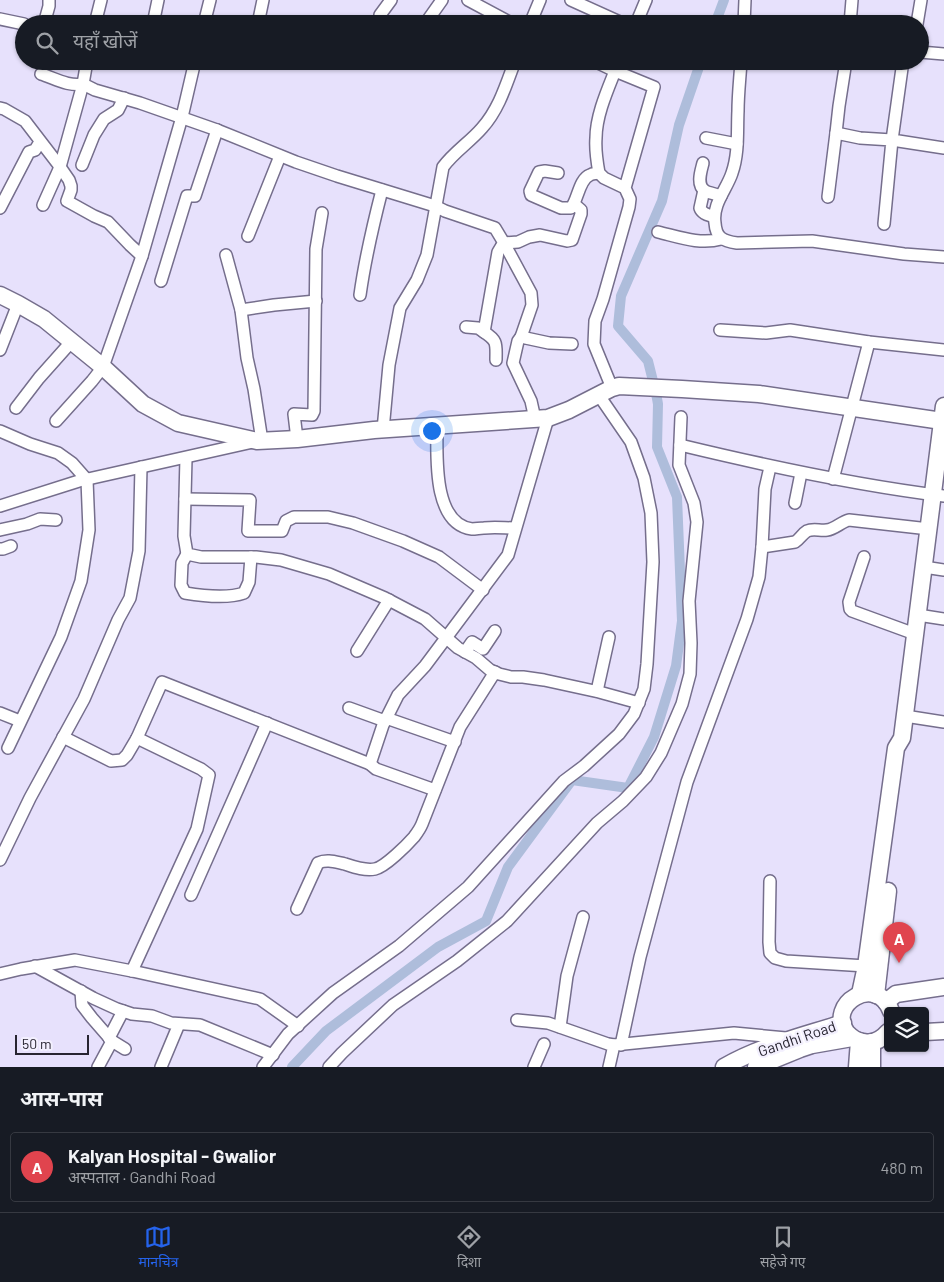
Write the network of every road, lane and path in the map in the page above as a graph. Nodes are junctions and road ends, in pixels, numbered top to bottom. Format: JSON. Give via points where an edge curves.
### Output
{"nodes":[{"id":1,"x":49,"y":0,"type":"edge"},
{"id":2,"x":101,"y":0,"type":"edge"},
{"id":3,"x":158,"y":0,"type":"edge"},
{"id":4,"x":210,"y":0,"type":"edge"},
{"id":5,"x":263,"y":0,"type":"edge"},
{"id":6,"x":391,"y":0,"type":"edge"},
{"id":7,"x":442,"y":0,"type":"edge"},
{"id":8,"x":468,"y":0,"type":"edge"},
{"id":9,"x":540,"y":0,"type":"edge"},
{"id":10,"x":571,"y":0,"type":"edge"},
{"id":11,"x":646,"y":0,"type":"edge"},
{"id":12,"x":745,"y":0,"type":"edge"},
{"id":13,"x":852,"y":0,"type":"edge"},
{"id":14,"x":921,"y":0,"type":"edge"},
{"id":15,"x":591,"y":4,"type":"edge"},
{"id":16,"x":46,"y":15,"type":"edge"},
{"id":17,"x":97,"y":15,"type":"edge"},
{"id":18,"x":155,"y":15,"type":"edge"},
{"id":19,"x":206,"y":15,"type":"edge"},
{"id":20,"x":260,"y":15,"type":"edge"},
{"id":21,"x":380,"y":15,"type":"dead end"},
{"id":22,"x":431,"y":15,"type":"edge"},
{"id":23,"x":496,"y":15,"type":"edge"},
{"id":24,"x":534,"y":15,"type":"edge"},
{"id":25,"x":609,"y":15,"type":"edge"},
{"id":26,"x":640,"y":15,"type":"edge"},
{"id":27,"x":744,"y":15,"type":"edge"},
{"id":28,"x":851,"y":15,"type":"edge"},
{"id":29,"x":919,"y":15,"type":"edge"},
{"id":30,"x":0,"y":18,"type":"edge"},
{"id":31,"x":15,"y":22,"type":"edge"},
{"id":32,"x":929,"y":53,"type":"edge"},
{"id":33,"x":944,"y":54,"type":"edge"},
{"id":34,"x":85,"y":70,"type":"edge"},
{"id":35,"x":192,"y":70,"type":"edge"},
{"id":36,"x":512,"y":70,"type":"edge"},
{"id":37,"x":616,"y":70,"type":"edge"},
{"id":38,"x":625,"y":70,"type":"edge"},
{"id":39,"x":740,"y":70,"type":"edge"},
{"id":40,"x":845,"y":70,"type":"edge"},
{"id":41,"x":902,"y":70,"type":"edge"},
{"id":42,"x":41,"y":74,"type":"dead end"},
{"id":43,"x":83,"y":84,"type":"junction"},
{"id":44,"x":124,"y":98,"type":"junction"},
{"id":45,"x":0,"y":108,"type":"edge"},
{"id":46,"x":182,"y":117,"type":"junction"},
{"id":47,"x":217,"y":130,"type":"junction"},
{"id":48,"x":836,"y":133,"type":"junction"},
{"id":49,"x":706,"y":138,"type":"dead end"},
{"id":50,"x":892,"y":140,"type":"junction"},
{"id":51,"x":40,"y":142,"type":"junction"},
{"id":52,"x":737,"y":144,"type":"junction"},
{"id":53,"x":944,"y":148,"type":"edge"},
{"id":54,"x":280,"y":156,"type":"junction"},
{"id":55,"x":703,"y":163,"type":"dead end"},
{"id":56,"x":82,"y":165,"type":"dead end"},
{"id":57,"x":60,"y":167,"type":"junction"},
{"id":58,"x":558,"y":173,"type":"dead end"},
{"id":59,"x":598,"y":173,"type":"junction"},
{"id":60,"x":624,"y":188,"type":"junction"},
{"id":61,"x":382,"y":190,"type":"junction"},
{"id":62,"x":704,"y":190,"type":"junction"},
{"id":63,"x":721,"y":196,"type":"junction"},
{"id":64,"x":828,"y":197,"type":"dead end"},
{"id":65,"x":574,"y":204,"type":"junction"},
{"id":66,"x":43,"y":205,"type":"dead end"},
{"id":67,"x":435,"y":206,"type":"junction"},
{"id":68,"x":0,"y":208,"type":"edge"},
{"id":69,"x":322,"y":213,"type":"dead end"},
{"id":70,"x":714,"y":217,"type":"junction"},
{"id":71,"x":884,"y":224,"type":"dead end"},
{"id":72,"x":658,"y":232,"type":"dead end"},
{"id":73,"x":248,"y":236,"type":"dead end"},
{"id":74,"x":721,"y":239,"type":"junction"},
{"id":75,"x":504,"y":243,"type":"junction"},
{"id":76,"x":226,"y":255,"type":"dead end"},
{"id":77,"x":142,"y":256,"type":"junction"},
{"id":78,"x":944,"y":257,"type":"edge"},
{"id":79,"x":161,"y":281,"type":"dead end"},
{"id":80,"x":0,"y":295,"type":"edge"},
{"id":81,"x":360,"y":295,"type":"dead end"},
{"id":82,"x":316,"y":301,"type":"junction"},
{"id":83,"x":18,"y":304,"type":"junction"},
{"id":84,"x":241,"y":310,"type":"junction"},
{"id":85,"x":466,"y":327,"type":"dead end"},
{"id":86,"x":720,"y":330,"type":"dead end"},
{"id":87,"x":484,"y":332,"type":"junction"},
{"id":88,"x":521,"y":337,"type":"junction"},
{"id":89,"x":72,"y":341,"type":"junction"},
{"id":90,"x":869,"y":342,"type":"junction"},
{"id":91,"x":572,"y":344,"type":"dead end"},
{"id":92,"x":0,"y":350,"type":"edge"},
{"id":93,"x":944,"y":350,"type":"edge"},
{"id":94,"x":496,"y":360,"type":"dead end"},
{"id":95,"x":103,"y":367,"type":"junction"},
{"id":96,"x":610,"y":389,"type":"junction"},
{"id":97,"x":16,"y":408,"type":"dead end"},
{"id":98,"x":853,"y":408,"type":"junction"},
{"id":99,"x":943,"y":416,"type":"edge"},
{"id":100,"x":681,"y":417,"type":"dead end"},
{"id":101,"x":542,"y":418,"type":"junction"},
{"id":102,"x":56,"y":421,"type":"dead end"},
{"id":103,"x":437,"y":426,"type":"junction"},
{"id":104,"x":383,"y":430,"type":"junction"},
{"id":105,"x":0,"y":431,"type":"edge"},
{"id":106,"x":297,"y":439,"type":"junction"},
{"id":107,"x":260,"y":441,"type":"junction"},
{"id":108,"x":680,"y":445,"type":"junction"},
{"id":109,"x":186,"y":458,"type":"junction"},
{"id":110,"x":141,"y":467,"type":"junction"},
{"id":111,"x":770,"y":467,"type":"junction"},
{"id":112,"x":801,"y":473,"type":"junction"},
{"id":113,"x":833,"y":479,"type":"junction"},
{"id":114,"x":86,"y":480,"type":"junction"},
{"id":115,"x":939,"y":495,"type":"edge"},
{"id":116,"x":185,"y":499,"type":"junction"},
{"id":117,"x":795,"y":503,"type":"dead end"},
{"id":118,"x":0,"y":506,"type":"edge"},
{"id":119,"x":56,"y":520,"type":"dead end"},
{"id":120,"x":515,"y":528,"type":"junction"},
{"id":121,"x":929,"y":529,"type":"junction"},
{"id":122,"x":0,"y":530,"type":"edge"},
{"id":123,"x":762,"y":547,"type":"junction"},
{"id":124,"x":187,"y":554,"type":"junction"},
{"id":125,"x":251,"y":557,"type":"junction"},
{"id":126,"x":864,"y":557,"type":"dead end"},
{"id":127,"x":924,"y":567,"type":"junction"},
{"id":128,"x":944,"y":570,"type":"edge"},
{"id":129,"x":483,"y":590,"type":"junction"},
{"id":130,"x":389,"y":600,"type":"junction"},
{"id":131,"x":918,"y":615,"type":"junction"},
{"id":132,"x":944,"y":619,"type":"edge"},
{"id":133,"x":495,"y":631,"type":"dead end"},
{"id":134,"x":915,"y":634,"type":"junction"},
{"id":135,"x":609,"y":637,"type":"dead end"},
{"id":136,"x":446,"y":638,"type":"junction"},
{"id":137,"x":357,"y":651,"type":"dead end"},
{"id":138,"x":465,"y":652,"type":"junction"},
{"id":139,"x":495,"y":672,"type":"junction"},
{"id":140,"x":597,"y":691,"type":"junction"},
{"id":141,"x":638,"y":703,"type":"junction"},
{"id":142,"x":349,"y":708,"type":"dead end"},
{"id":143,"x":0,"y":712,"type":"edge"},
{"id":144,"x":905,"y":716,"type":"junction"},
{"id":145,"x":386,"y":720,"type":"junction"},
{"id":146,"x":20,"y":721,"type":"junction"},
{"id":147,"x":944,"y":722,"type":"edge"},
{"id":148,"x":267,"y":723,"type":"junction"},
{"id":149,"x":63,"y":737,"type":"junction"},
{"id":150,"x":136,"y":738,"type":"junction"},
{"id":151,"x":902,"y":738,"type":"junction"},
{"id":152,"x":455,"y":742,"type":"junction"},
{"id":153,"x":8,"y":748,"type":"dead end"},
{"id":154,"x":370,"y":764,"type":"junction"},
{"id":155,"x":435,"y":790,"type":"junction"},
{"id":156,"x":0,"y":860,"type":"edge"},
{"id":157,"x":770,"y":882,"type":"dead end"},
{"id":158,"x":191,"y":895,"type":"dead end"},
{"id":159,"x":296,"y":909,"type":"dead end"},
{"id":160,"x":583,"y":917,"type":"dead end"},
{"id":161,"x":35,"y":966,"type":"junction"},
{"id":162,"x":866,"y":966,"type":"junction"},
{"id":163,"x":132,"y":971,"type":"junction"},
{"id":164,"x":0,"y":974,"type":"edge"},
{"id":165,"x":944,"y":987,"type":"edge"},
{"id":166,"x":81,"y":992,"type":"junction"},
{"id":167,"x":878,"y":1000,"type":"edge"},
{"id":168,"x":123,"y":1011,"type":"junction"},
{"id":169,"x":517,"y":1020,"type":"dead end"},
{"id":170,"x":843,"y":1023,"type":"junction"},
{"id":171,"x":179,"y":1024,"type":"junction"},
{"id":172,"x":298,"y":1026,"type":"junction"},
{"id":173,"x":560,"y":1027,"type":"junction"},
{"id":174,"x":944,"y":1031,"type":"edge"},
{"id":175,"x":929,"y":1032,"type":"edge"},
{"id":176,"x":874,"y":1037,"type":"edge"},
{"id":177,"x":110,"y":1040,"type":"junction"},
{"id":178,"x":544,"y":1044,"type":"dead end"},
{"id":179,"x":797,"y":1044,"type":"junction"},
{"id":180,"x":618,"y":1045,"type":"junction"},
{"id":181,"x":125,"y":1049,"type":"dead end"},
{"id":182,"x":273,"y":1055,"type":"junction"},
{"id":183,"x":98,"y":1067,"type":"edge"},
{"id":184,"x":160,"y":1067,"type":"edge"},
{"id":185,"x":263,"y":1067,"type":"edge"},
{"id":186,"x":329,"y":1067,"type":"edge"},
{"id":187,"x":534,"y":1067,"type":"edge"},
{"id":188,"x":609,"y":1067,"type":"edge"},
{"id":189,"x":724,"y":1067,"type":"edge"},
{"id":190,"x":756,"y":1067,"type":"edge"},
{"id":191,"x":858,"y":1067,"type":"edge"},
{"id":192,"x":872,"y":1067,"type":"edge"}],
"edges":[{"from":1,"to":16,"type":"street"},
{"from":2,"to":17,"type":"street"},
{"from":3,"to":18,"type":"street"},
{"from":4,"to":19,"type":"street"},
{"from":5,"to":20,"type":"street"},
{"from":6,"to":21,"type":"street"},
{"from":7,"to":22,"type":"street"},
{"from":8,"to":23,"type":"street"},
{"from":9,"to":24,"type":"street"},
{"from":10,"to":15,"type":"street"},
{"from":11,"to":26,"type":"street"},
{"from":12,"to":27,"type":"street"},
{"from":13,"to":28,"type":"street"},
{"from":14,"to":29,"type":"street"},
{"from":15,"to":25,"type":"street"},
{"from":30,"to":31,"type":"street"},
{"from":32,"to":33,"type":"street"},
{"from":34,"to":43,"type":"street"},
{"from":35,"to":46,"type":"street"},
{"from":36,"to":67,"type":"street","via":[[497,108],[482,129],[443,167]]},
{"from":37,"to":59,"type":"street","via":[[603,99],[596,136]]},
{"from":38,"to":60,"type":"street","via":[[654,86]]},
{"from":39,"to":52,"type":"street"},
{"from":40,"to":48,"type":"street"},
{"from":41,"to":50,"type":"street"},
{"from":42,"to":43,"type":"street","via":[[68,83]]},
{"from":43,"to":44,"type":"street"},
{"from":43,"to":57,"type":"street"},
{"from":44,"to":46,"type":"street"},
{"from":44,"to":56,"type":"street","via":[[118,110],[104,120],[94,135]]},
{"from":45,"to":51,"type":"street","via":[[24,121]]},
{"from":46,"to":47,"type":"street"},
{"from":46,"to":77,"type":"street"},
{"from":47,"to":54,"type":"street"},
{"from":47,"to":79,"type":"street","via":[[195,196],[187,196]]},
{"from":48,"to":50,"type":"street"},
{"from":48,"to":64,"type":"street"},
{"from":49,"to":52,"type":"street"},
{"from":50,"to":53,"type":"street"},
{"from":50,"to":71,"type":"street"},
{"from":51,"to":57,"type":"street"},
{"from":51,"to":68,"type":"street","via":[[35,150],[29,152]]},
{"from":52,"to":63,"type":"street","via":[[732,175]]},
{"from":54,"to":61,"type":"street"},
{"from":54,"to":73,"type":"street"},
{"from":55,"to":62,"type":"street","via":[[699,181]]},
{"from":57,"to":66,"type":"street"},
{"from":57,"to":77,"type":"street","via":[[71,186],[67,201],[108,222]]},
{"from":58,"to":65,"type":"street","via":[[539,172],[530,195],[561,208],[571,208]]},
{"from":59,"to":60,"type":"street"},
{"from":59,"to":65,"type":"street","via":[[586,178]]},
{"from":60,"to":96,"type":"street","via":[[630,199],[629,207],[595,321],[594,344]]},
{"from":61,"to":67,"type":"street"},
{"from":61,"to":81,"type":"street"},
{"from":62,"to":63,"type":"street"},
{"from":62,"to":70,"type":"street","via":[[701,211]]},
{"from":63,"to":70,"type":"street"},
{"from":65,"to":75,"type":"street","via":[[581,214],[572,240],[540,235]]},
{"from":67,"to":75,"type":"street","via":[[495,228]]},
{"from":67,"to":104,"type":"street","via":[[427,255],[400,308],[389,365]]},
{"from":69,"to":82,"type":"street","via":[[316,249]]},
{"from":70,"to":74,"type":"street"},
{"from":72,"to":74,"type":"street","via":[[700,242]]},
{"from":74,"to":78,"type":"street","via":[[737,243],[812,242]]},
{"from":75,"to":87,"type":"street","via":[[498,252]]},
{"from":75,"to":88,"type":"street","via":[[532,298]]},
{"from":76,"to":84,"type":"street"},
{"from":77,"to":95,"type":"street"},
{"from":80,"to":83,"type":"main road"},
{"from":82,"to":84,"type":"street"},
{"from":82,"to":106,"type":"street","via":[[314,411],[312,415],[294,414]]},
{"from":83,"to":89,"type":"main road"},
{"from":83,"to":92,"type":"street"},
{"from":84,"to":107,"type":"street"},
{"from":85,"to":87,"type":"street"},
{"from":86,"to":90,"type":"street","via":[[766,333],[790,330]]},
{"from":87,"to":94,"type":"street","via":[[496,343]]},
{"from":88,"to":91,"type":"street"},
{"from":88,"to":101,"type":"street","via":[[514,363],[530,400]]},
{"from":89,"to":95,"type":"main road"},
{"from":89,"to":97,"type":"street"},
{"from":90,"to":93,"type":"street"},
{"from":90,"to":98,"type":"street"},
{"from":95,"to":102,"type":"street"},
{"from":95,"to":107,"type":"main road","via":[[143,404],[178,423]]},
{"from":96,"to":98,"type":"main road","via":[[677,388],[759,394]]},
{"from":96,"to":101,"type":"main road","via":[[569,410]]},
{"from":96,"to":141,"type":"street","via":[[644,478],[651,513],[653,562],[648,664]]},
{"from":98,"to":99,"type":"main road"},
{"from":98,"to":113,"type":"street"},
{"from":99,"to":115,"type":"main road"},
{"from":100,"to":108,"type":"street"},
{"from":101,"to":103,"type":"main road"},
{"from":101,"to":120,"type":"street"},
{"from":103,"to":104,"type":"main road"},
{"from":103,"to":120,"type":"street","via":[[439,482],[451,516],[472,529]]},
{"from":104,"to":106,"type":"main road"},
{"from":105,"to":114,"type":"street","via":[[58,453],[72,463]]},
{"from":106,"to":107,"type":"main road"},
{"from":107,"to":109,"type":"street"},
{"from":108,"to":111,"type":"street"},
{"from":108,"to":186,"type":"street","via":[[679,465],[698,522],[689,601],[690,674],[682,704],[661,753],[646,777],[597,823],[507,921],[393,1006]]},
{"from":109,"to":110,"type":"street"},
{"from":109,"to":116,"type":"street"},
{"from":110,"to":114,"type":"street"},
{"from":110,"to":149,"type":"street","via":[[139,551],[130,598],[84,700]]},
{"from":111,"to":112,"type":"street"},
{"from":111,"to":123,"type":"street","via":[[765,489]]},
{"from":112,"to":113,"type":"street"},
{"from":112,"to":117,"type":"street"},
{"from":113,"to":115,"type":"street"},
{"from":114,"to":118,"type":"street"},
{"from":114,"to":146,"type":"street","via":[[89,530],[81,581],[60,637]]},
{"from":115,"to":121,"type":"main road"},
{"from":116,"to":124,"type":"street"},
{"from":116,"to":129,"type":"street","via":[[250,500],[248,531],[282,531],[286,521],[294,517],[328,516],[353,523],[439,557]]},
{"from":119,"to":122,"type":"street","via":[[40,519]]},
{"from":120,"to":129,"type":"street","via":[[508,555]]},
{"from":121,"to":123,"type":"street","via":[[848,520],[832,529],[806,532],[795,542]]},
{"from":121,"to":127,"type":"main road"},
{"from":123,"to":180,"type":"street","via":[[759,577],[747,619],[685,791]]},
{"from":124,"to":125,"type":"street"},
{"from":124,"to":125,"type":"street","via":[[182,563],[181,585],[185,593],[233,597],[244,593],[249,582]]},
{"from":125,"to":130,"type":"street","via":[[280,560],[329,574]]},
{"from":126,"to":134,"type":"street","via":[[849,602],[850,609]]},
{"from":127,"to":128,"type":"street"},
{"from":127,"to":131,"type":"main road"},
{"from":129,"to":136,"type":"street"},
{"from":130,"to":136,"type":"street","via":[[425,619]]},
{"from":130,"to":137,"type":"street"},
{"from":131,"to":132,"type":"street"},
{"from":131,"to":134,"type":"main road"},
{"from":133,"to":138,"type":"street","via":[[483,649],[472,642]]},
{"from":134,"to":144,"type":"main road"},
{"from":135,"to":140,"type":"street"},
{"from":136,"to":138,"type":"street"},
{"from":136,"to":145,"type":"street","via":[[398,695]]},
{"from":138,"to":139,"type":"street"},
{"from":139,"to":140,"type":"street"},
{"from":139,"to":152,"type":"street","via":[[465,718]]},
{"from":140,"to":141,"type":"street"},
{"from":141,"to":172,"type":"street","via":[[634,714],[618,734],[564,781],[468,887],[399,946],[333,993]]},
{"from":142,"to":145,"type":"street"},
{"from":143,"to":146,"type":"street"},
{"from":144,"to":147,"type":"street"},
{"from":144,"to":151,"type":"main road"},
{"from":145,"to":152,"type":"street"},
{"from":145,"to":154,"type":"street"},
{"from":146,"to":153,"type":"street"},
{"from":148,"to":150,"type":"street","via":[[162,682]]},
{"from":148,"to":154,"type":"street"},
{"from":148,"to":158,"type":"street"},
{"from":149,"to":150,"type":"street","via":[[111,761],[122,760]]},
{"from":149,"to":156,"type":"street"},
{"from":150,"to":163,"type":"street","via":[[209,775],[197,829]]},
{"from":151,"to":162,"type":"main road","via":[[896,748]]},
{"from":151,"to":167,"type":"main road","via":[[906,751],[886,904]]},
{"from":152,"to":155,"type":"street"},
{"from":154,"to":155,"type":"street"},
{"from":155,"to":159,"type":"street","via":[[422,824],[394,857],[374,869],[330,861],[318,863]]},
{"from":157,"to":162,"type":"street","via":[[769,942],[770,952],[775,958]]},
{"from":160,"to":173,"type":"street","via":[[567,976]]},
{"from":161,"to":163,"type":"street","via":[[75,960]]},
{"from":161,"to":164,"type":"street"},
{"from":161,"to":166,"type":"street"},
{"from":162,"to":167,"type":"main road"},
{"from":163,"to":172,"type":"street","via":[[260,999]]},
{"from":165,"to":167,"type":"main road"},
{"from":166,"to":168,"type":"street"},
{"from":166,"to":177,"type":"street","via":[[82,1004]]},
{"from":167,"to":170,"type":"main road","via":[[854,997],[844,1008]]},
{"from":168,"to":171,"type":"street"},
{"from":168,"to":177,"type":"street"},
{"from":169,"to":173,"type":"street"},
{"from":170,"to":176,"type":"main road","via":[[845,1029]]},
{"from":170,"to":179,"type":"main road","name":"Gandhi Road"},
{"from":171,"to":182,"type":"street","via":[[200,1025]]},
{"from":171,"to":184,"type":"street"},
{"from":172,"to":182,"type":"street"},
{"from":173,"to":180,"type":"street"},
{"from":174,"to":175,"type":"main road"},
{"from":176,"to":179,"type":"main road"},
{"from":176,"to":191,"type":"main road"},
{"from":176,"to":192,"type":"main road"},
{"from":177,"to":181,"type":"street"},
{"from":177,"to":183,"type":"street"},
{"from":178,"to":187,"type":"street"},
{"from":179,"to":180,"type":"street","via":[[734,1033]]},
{"from":179,"to":189,"type":"main road","name":"Gandhi Road","via":[[750,1054]]},
{"from":179,"to":190,"type":"main road"},
{"from":180,"to":188,"type":"street"},
{"from":182,"to":185,"type":"street"}]}
